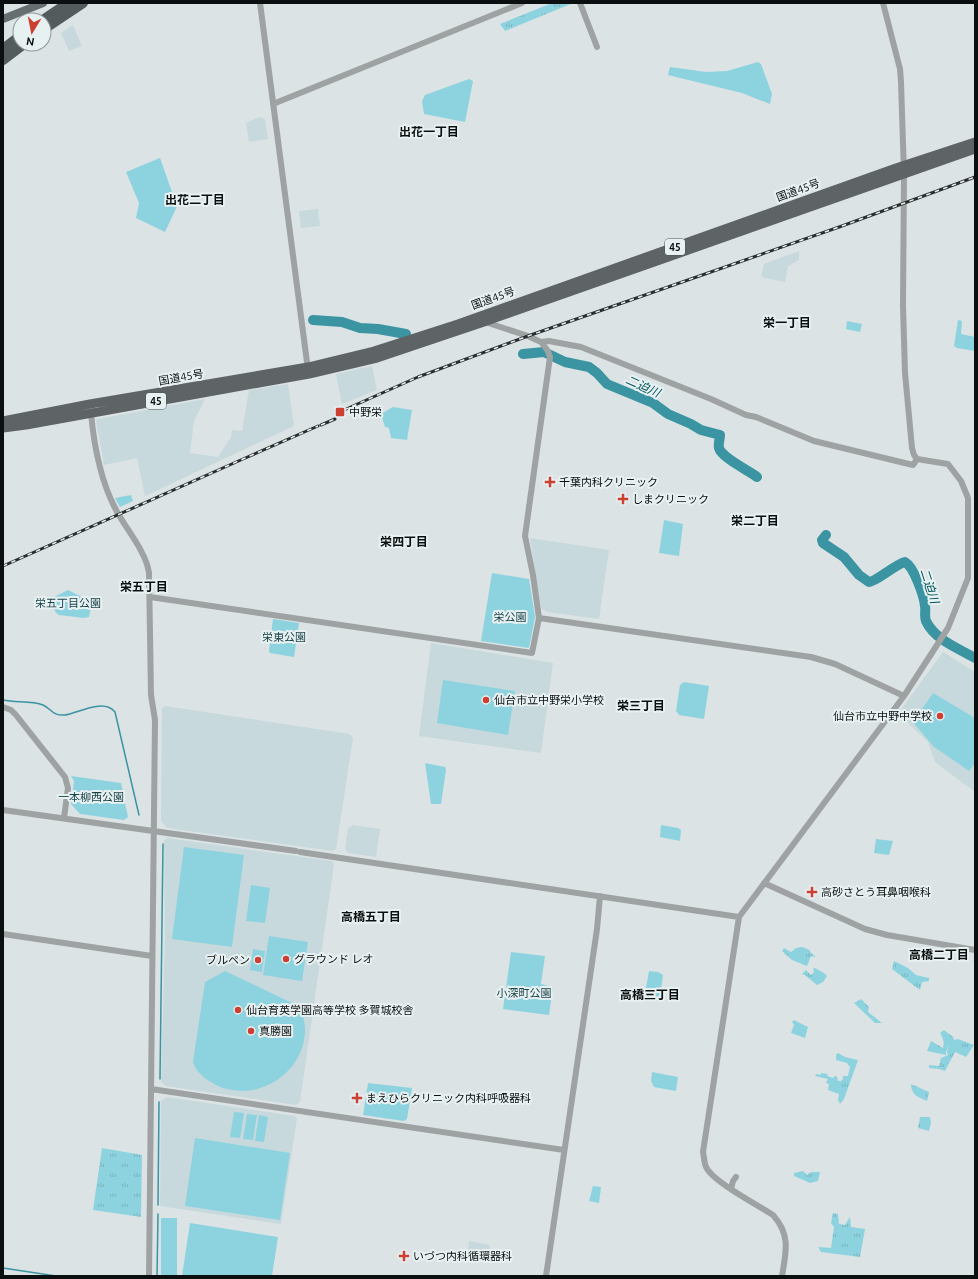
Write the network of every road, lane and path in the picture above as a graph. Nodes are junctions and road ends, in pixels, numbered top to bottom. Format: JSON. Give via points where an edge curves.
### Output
{"nodes":[{"id":1,"x":43,"y":3,"type":"edge"},
{"id":2,"x":68,"y":3,"type":"edge"},
{"id":3,"x":83,"y":3,"type":"edge"},
{"id":4,"x":260,"y":3,"type":"edge"},
{"id":5,"x":522,"y":3,"type":"edge"},
{"id":6,"x":580,"y":3,"type":"edge"},
{"id":7,"x":883,"y":3,"type":"edge"},
{"id":8,"x":52,"y":14,"type":"edge"},
{"id":9,"x":3,"y":19,"type":"edge"},
{"id":10,"x":52,"y":24,"type":"edge"},
{"id":11,"x":12,"y":42,"type":"edge"},
{"id":12,"x":598,"y":47,"type":"dead end"},
{"id":13,"x":3,"y":49,"type":"edge"},
{"id":14,"x":14,"y":52,"type":"edge"},
{"id":15,"x":3,"y":60,"type":"edge"},
{"id":16,"x":273,"y":104,"type":"junction"},
{"id":17,"x":975,"y":142,"type":"edge"},
{"id":18,"x":975,"y":149,"type":"edge"},
{"id":19,"x":904,"y":170,"type":"junction"},
{"id":20,"x":472,"y":318,"type":"junction"},
{"id":21,"x":484,"y":322,"type":"junction"},
{"id":22,"x":541,"y":342,"type":"junction"},
{"id":23,"x":308,"y":370,"type":"junction"},
{"id":24,"x":91,"y":413,"type":"junction"},
{"id":25,"x":3,"y":421,"type":"edge"},
{"id":26,"x":3,"y":428,"type":"edge"},
{"id":27,"x":918,"y":459,"type":"junction"},
{"id":28,"x":972,"y":544,"type":"edge"},
{"id":29,"x":150,"y":597,"type":"junction"},
{"id":30,"x":539,"y":618,"type":"junction"},
{"id":31,"x":904,"y":696,"type":"junction"},
{"id":32,"x":3,"y":707,"type":"edge"},
{"id":33,"x":3,"y":810,"type":"edge"},
{"id":34,"x":64,"y":818,"type":"junction"},
{"id":35,"x":154,"y":831,"type":"junction"},
{"id":36,"x":764,"y":883,"type":"junction"},
{"id":37,"x":600,"y":896,"type":"junction"},
{"id":38,"x":738,"y":917,"type":"junction"},
{"id":39,"x":3,"y":934,"type":"edge"},
{"id":40,"x":975,"y":950,"type":"edge"},
{"id":41,"x":152,"y":956,"type":"junction"},
{"id":42,"x":151,"y":1089,"type":"junction"},
{"id":43,"x":564,"y":1150,"type":"junction"},
{"id":44,"x":736,"y":1177,"type":"dead end"},
{"id":45,"x":731,"y":1189,"type":"junction"},
{"id":46,"x":149,"y":1276,"type":"edge"},
{"id":47,"x":546,"y":1276,"type":"edge"},
{"id":48,"x":782,"y":1276,"type":"edge"}],
"edges":[{"from":1,"to":9,"type":"main road"},
{"from":2,"to":8,"type":"highway"},
{"from":3,"to":10,"type":"highway"},
{"from":4,"to":16,"type":"street"},
{"from":5,"to":16,"type":"street"},
{"from":6,"to":12,"type":"street"},
{"from":7,"to":19,"type":"street","via":[[900,69]]},
{"from":11,"to":13,"type":"highway"},
{"from":14,"to":15,"type":"highway"},
{"from":16,"to":23,"type":"street"},
{"from":17,"to":19,"type":"highway","name":"国道45号","number":"45"},
{"from":18,"to":19,"type":"highway","name":"国道45号","number":"45"},
{"from":19,"to":20,"type":"highway","name":"国道45号","number":"45"},
{"from":19,"to":21,"type":"highway","name":"国道45号","number":"45"},
{"from":19,"to":27,"type":"street","via":[[905,373],[912,448]]},
{"from":20,"to":21,"type":"street"},
{"from":20,"to":23,"type":"highway","name":"国道45号","number":"45"},
{"from":21,"to":22,"type":"street"},
{"from":21,"to":23,"type":"highway","name":"国道45号","number":"45","via":[[377,358]]},
{"from":22,"to":27,"type":"street","via":[[581,347],[814,441],[913,465]]},
{"from":22,"to":30,"type":"street","via":[[549,354],[525,536]]},
{"from":23,"to":24,"type":"highway","name":"国道45号","number":"45"},
{"from":23,"to":25,"type":"highway","name":"国道45号","number":"45","via":[[90,404]]},
{"from":24,"to":26,"type":"highway","name":"国道45号","number":"45"},
{"from":24,"to":29,"type":"street","via":[[104,485],[147,566]]},
{"from":27,"to":28,"type":"street","via":[[948,464],[961,480],[968,498]]},
{"from":28,"to":31,"type":"street","via":[[968,578],[959,602],[941,639]]},
{"from":29,"to":30,"type":"street","via":[[532,653]]},
{"from":29,"to":35,"type":"street"},
{"from":30,"to":31,"type":"street","via":[[811,657],[835,664]]},
{"from":31,"to":36,"type":"street"},
{"from":32,"to":34,"type":"street","via":[[16,715],[66,776],[68,788]]},
{"from":33,"to":34,"type":"street"},
{"from":34,"to":35,"type":"street"},
{"from":35,"to":37,"type":"street"},
{"from":35,"to":41,"type":"street"},
{"from":36,"to":38,"type":"street"},
{"from":36,"to":40,"type":"street","via":[[865,930]]},
{"from":37,"to":38,"type":"street"},
{"from":37,"to":43,"type":"street"},
{"from":38,"to":45,"type":"street","via":[[703,1152],[710,1172]]},
{"from":39,"to":41,"type":"street"},
{"from":41,"to":42,"type":"street"},
{"from":42,"to":43,"type":"street"},
{"from":42,"to":46,"type":"street"},
{"from":43,"to":47,"type":"street"},
{"from":44,"to":45,"type":"street"},
{"from":45,"to":48,"type":"street","via":[[773,1215],[779,1222],[786,1241]]}]}
